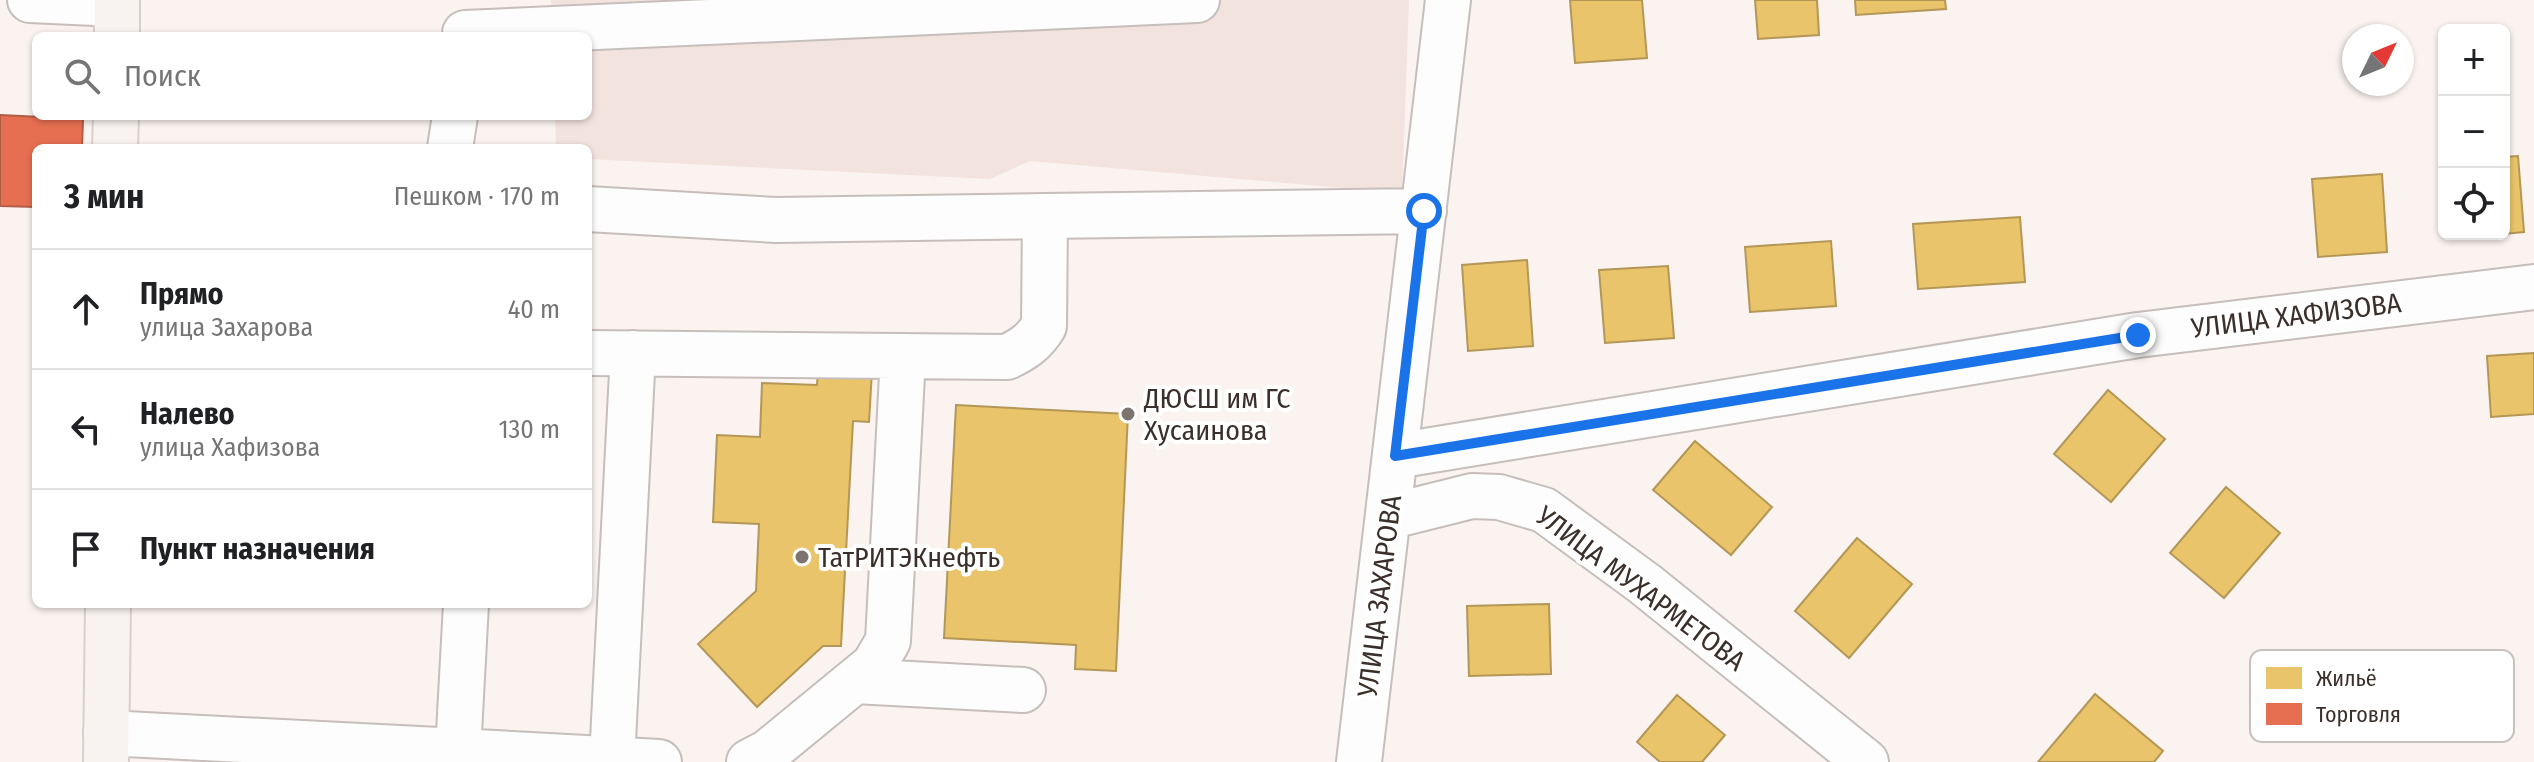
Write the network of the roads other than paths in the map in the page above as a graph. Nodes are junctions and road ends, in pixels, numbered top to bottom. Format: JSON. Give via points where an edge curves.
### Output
{"nodes":[{"id":1,"x":30,"y":0,"type":"edge"},
{"id":2,"x":1197,"y":0,"type":"edge"},
{"id":3,"x":1448,"y":0,"type":"edge"},
{"id":4,"x":656,"y":12,"type":"edge"},
{"id":5,"x":117,"y":13,"type":"edge"},
{"id":6,"x":474,"y":32,"type":"edge"},
{"id":7,"x":116,"y":120,"type":"edge"},
{"id":8,"x":454,"y":120,"type":"edge"},
{"id":9,"x":115,"y":144,"type":"edge"},
{"id":10,"x":451,"y":144,"type":"edge"},
{"id":11,"x":592,"y":209,"type":"edge"},
{"id":12,"x":1424,"y":211,"type":"junction"},
{"id":13,"x":1045,"y":216,"type":"junction"},
{"id":14,"x":2534,"y":287,"type":"edge"},
{"id":15,"x":592,"y":353,"type":"edge"},
{"id":16,"x":633,"y":353,"type":"junction"},
{"id":17,"x":903,"y":356,"type":"junction"},
{"id":18,"x":1395,"y":456,"type":"junction"},
{"id":19,"x":1388,"y":517,"type":"junction"},
{"id":20,"x":108,"y":608,"type":"edge"},
{"id":21,"x":466,"y":608,"type":"edge"},
{"id":22,"x":855,"y":681,"type":"junction"},
{"id":23,"x":1023,"y":690,"type":"dead end"},
{"id":24,"x":106,"y":747,"type":"edge"},
{"id":25,"x":458,"y":751,"type":"junction"},
{"id":26,"x":612,"y":760,"type":"junction"},
{"id":27,"x":659,"y":762,"type":"edge"},
{"id":28,"x":749,"y":762,"type":"edge"},
{"id":29,"x":1359,"y":762,"type":"edge"},
{"id":30,"x":1866,"y":762,"type":"edge"}],
"edges":[{"from":1,"to":5,"type":"street"},
{"from":2,"to":4,"type":"street"},
{"from":3,"to":12,"type":"street","name":"УЛИЦА ЗАХАРОВА"},
{"from":4,"to":6,"type":"street"},
{"from":7,"to":9,"type":"main road"},
{"from":8,"to":10,"type":"street"},
{"from":11,"to":13,"type":"street","via":[[776,220]]},
{"from":12,"to":13,"type":"street"},
{"from":12,"to":18,"type":"street","name":"УЛИЦА ЗАХАРОВА"},
{"from":13,"to":17,"type":"street","via":[[1044,326],[1036,339],[1007,357]]},
{"from":14,"to":18,"type":"street","name":"УЛИЦА ХАФИЗОВА","via":[[2125,337]]},
{"from":15,"to":16,"type":"street"},
{"from":16,"to":17,"type":"street"},
{"from":16,"to":26,"type":"street"},
{"from":17,"to":22,"type":"street","via":[[888,641],[874,665]]},
{"from":18,"to":19,"type":"street","name":"УЛИЦА ЗАХАРОВА"},
{"from":19,"to":29,"type":"street","name":"УЛИЦА ЗАХАРОВА"},
{"from":19,"to":30,"type":"street","name":"УЛИЦА МУХАРМЕТОВА","via":[[1472,496],[1499,497],[1544,510]]},
{"from":20,"to":24,"type":"main road"},
{"from":21,"to":25,"type":"street"},
{"from":22,"to":23,"type":"street"},
{"from":22,"to":28,"type":"street"},
{"from":24,"to":25,"type":"street"},
{"from":25,"to":26,"type":"street"},
{"from":26,"to":27,"type":"street"}]}
